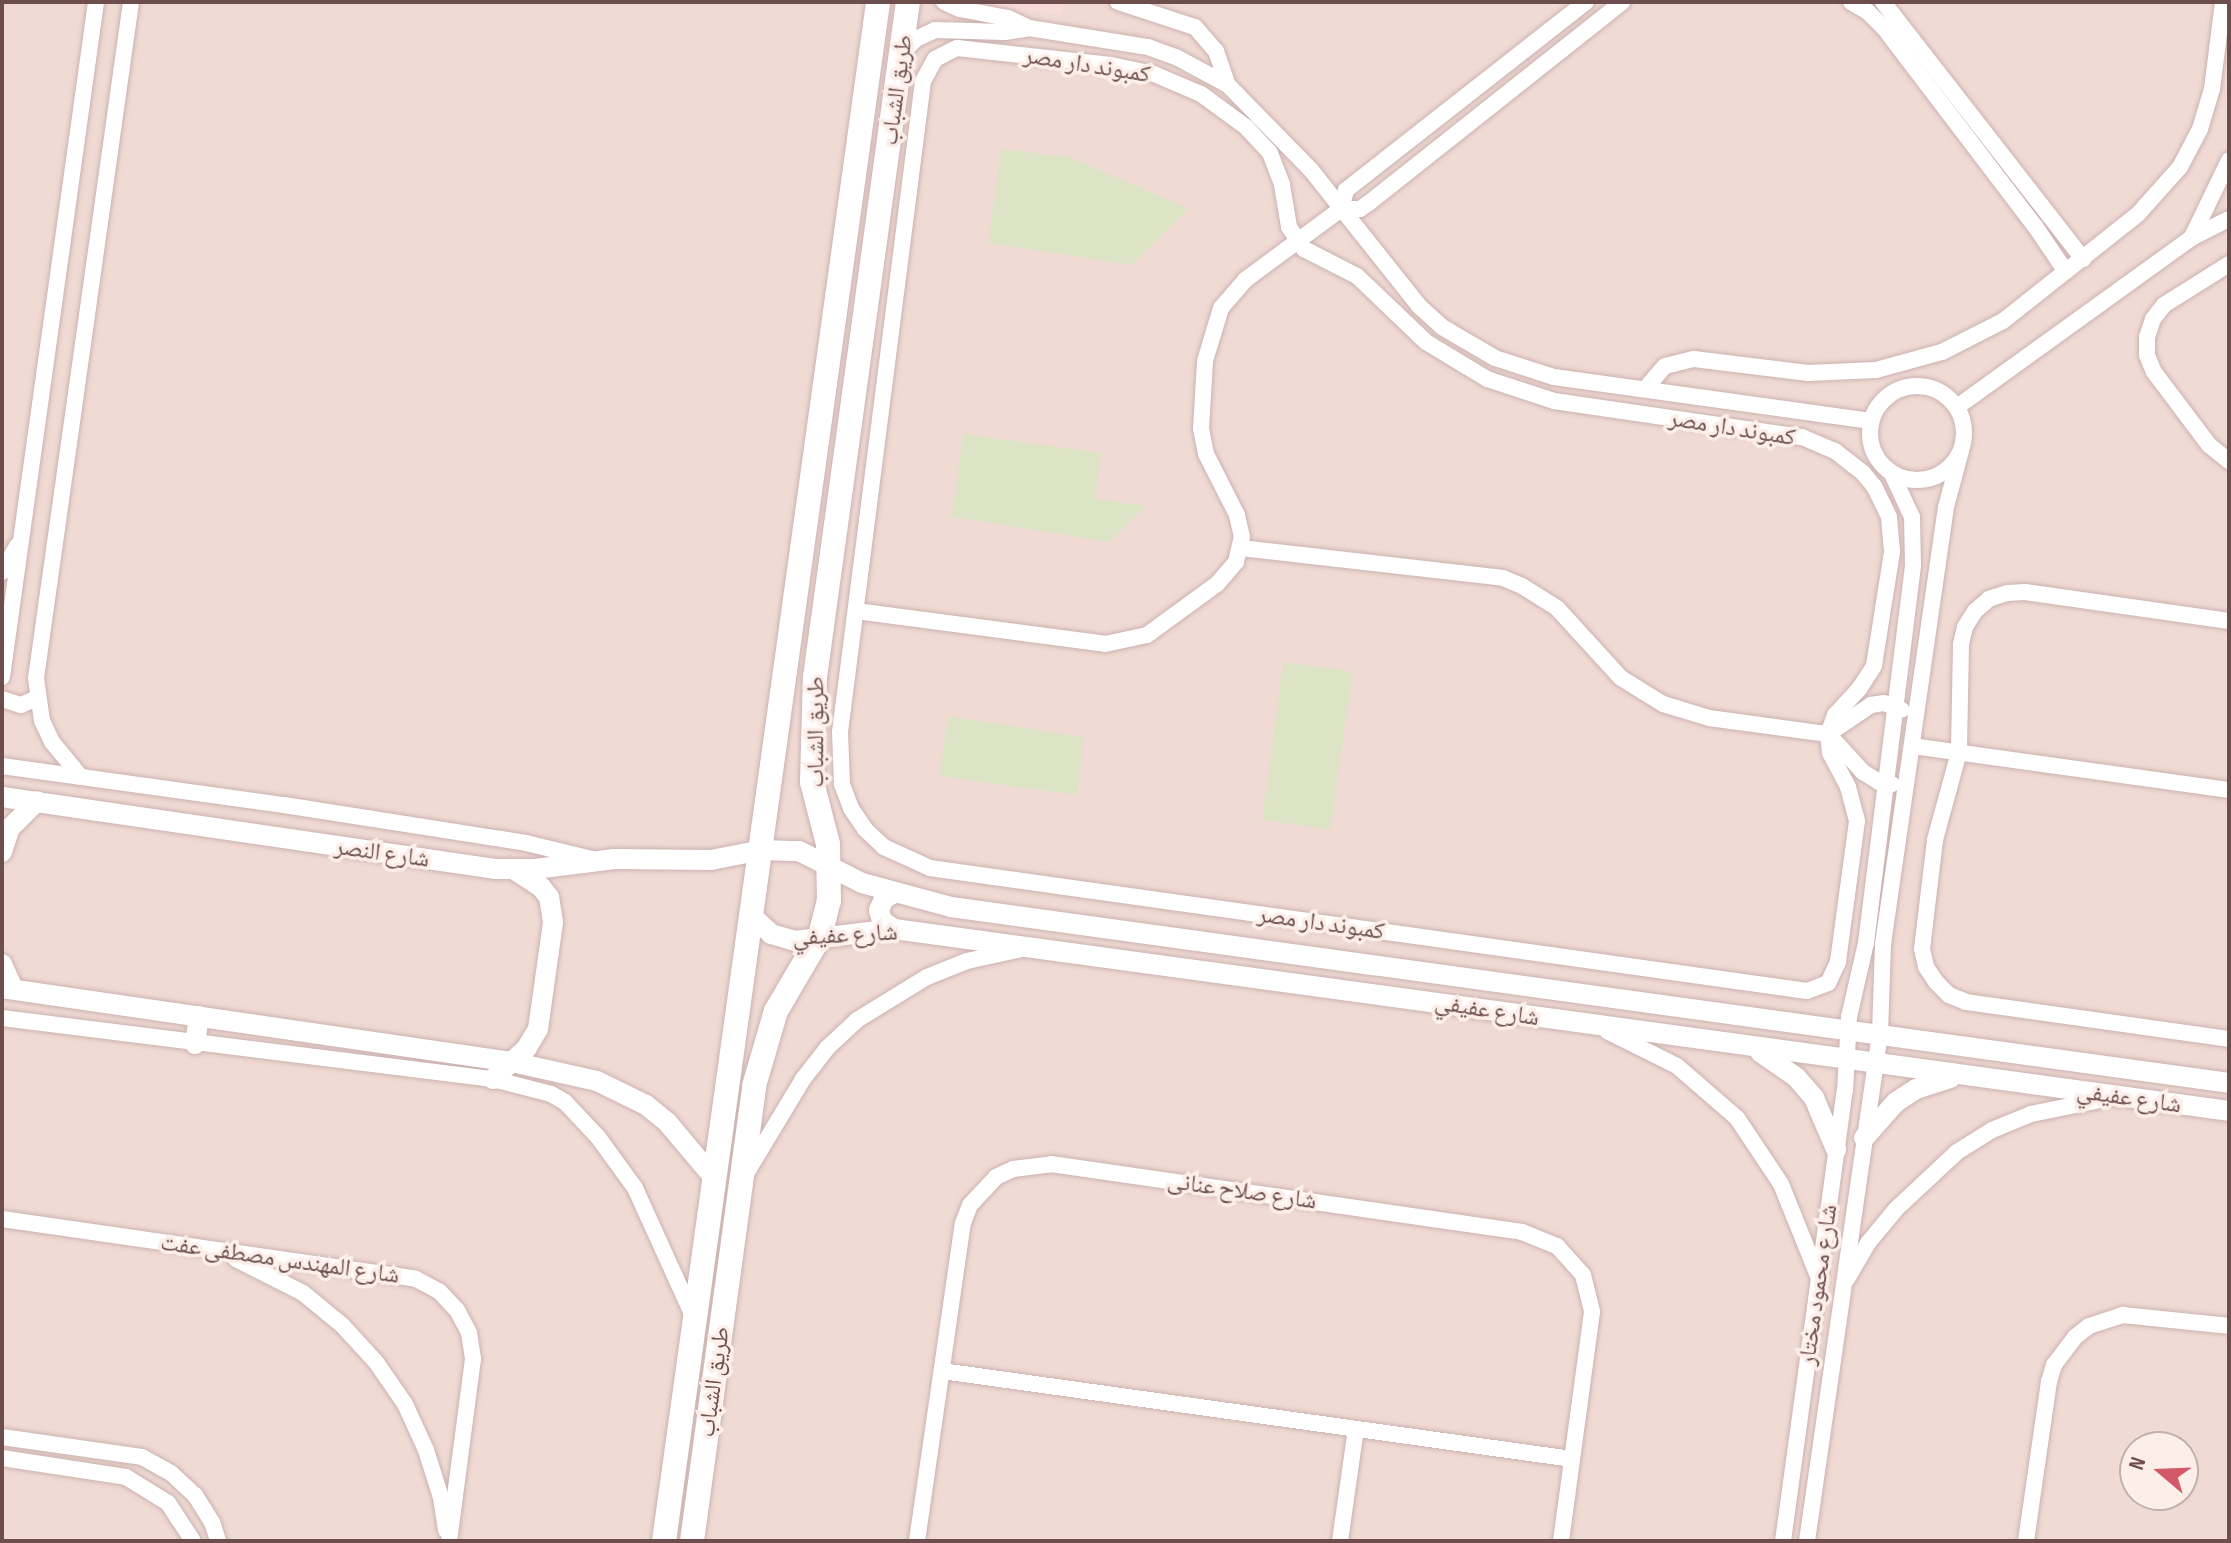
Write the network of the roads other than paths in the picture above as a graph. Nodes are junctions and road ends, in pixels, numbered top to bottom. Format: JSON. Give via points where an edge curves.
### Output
{"nodes":[{"id":1,"x":96,"y":2,"type":"edge"},
{"id":2,"x":131,"y":2,"type":"edge"},
{"id":3,"x":878,"y":2,"type":"edge"},
{"id":4,"x":908,"y":2,"type":"edge"},
{"id":5,"x":944,"y":2,"type":"edge"},
{"id":6,"x":1118,"y":2,"type":"edge"},
{"id":7,"x":1586,"y":2,"type":"edge"},
{"id":8,"x":1622,"y":2,"type":"edge"},
{"id":9,"x":1851,"y":2,"type":"edge"},
{"id":10,"x":1883,"y":2,"type":"edge"},
{"id":11,"x":2223,"y":2,"type":"edge"},
{"id":12,"x":1029,"y":28,"type":"junction"},
{"id":13,"x":902,"y":53,"type":"junction"},
{"id":14,"x":1228,"y":85,"type":"junction"},
{"id":15,"x":2229,"y":160,"type":"edge"},
{"id":16,"x":1341,"y":209,"type":"junction"},
{"id":17,"x":2229,"y":219,"type":"edge"},
{"id":18,"x":2191,"y":238,"type":"junction"},
{"id":19,"x":1298,"y":242,"type":"junction"},
{"id":20,"x":2083,"y":259,"type":"junction"},
{"id":21,"x":2229,"y":264,"type":"edge"},
{"id":22,"x":2066,"y":272,"type":"junction"},
{"id":23,"x":1645,"y":389,"type":"junction"},
{"id":24,"x":1957,"y":407,"type":"junction"},
{"id":25,"x":1871,"y":421,"type":"junction"},
{"id":26,"x":1961,"y":451,"type":"junction"},
{"id":27,"x":2229,"y":461,"type":"edge"},
{"id":28,"x":1892,"y":474,"type":"junction"},
{"id":29,"x":22,"y":538,"type":"junction"},
{"id":30,"x":1241,"y":548,"type":"junction"},
{"id":31,"x":2,"y":572,"type":"edge"},
{"id":32,"x":856,"y":611,"type":"junction"},
{"id":33,"x":2229,"y":621,"type":"edge"},
{"id":34,"x":2,"y":677,"type":"edge"},
{"id":35,"x":37,"y":698,"type":"junction"},
{"id":36,"x":2,"y":699,"type":"edge"},
{"id":37,"x":1895,"y":706,"type":"junction"},
{"id":38,"x":1915,"y":721,"type":"junction"},
{"id":39,"x":1828,"y":734,"type":"junction"},
{"id":40,"x":1912,"y":746,"type":"junction"},
{"id":41,"x":1959,"y":752,"type":"junction"},
{"id":42,"x":2,"y":766,"type":"edge"},
{"id":43,"x":81,"y":777,"type":"junction"},
{"id":44,"x":1907,"y":780,"type":"junction"},
{"id":45,"x":1885,"y":783,"type":"junction"},
{"id":46,"x":2229,"y":790,"type":"edge"},
{"id":47,"x":2,"y":797,"type":"edge"},
{"id":48,"x":37,"y":801,"type":"junction"},
{"id":49,"x":762,"y":850,"type":"junction"},
{"id":50,"x":2,"y":852,"type":"edge"},
{"id":51,"x":594,"y":860,"type":"junction"},
{"id":52,"x":831,"y":868,"type":"junction"},
{"id":53,"x":515,"y":870,"type":"junction"},
{"id":54,"x":894,"y":893,"type":"junction"},
{"id":55,"x":753,"y":917,"type":"junction"},
{"id":56,"x":894,"y":929,"type":"junction"},
{"id":57,"x":820,"y":936,"type":"junction"},
{"id":58,"x":1029,"y":947,"type":"junction"},
{"id":59,"x":1333,"y":960,"type":"junction"},
{"id":60,"x":2,"y":964,"type":"edge"},
{"id":61,"x":1331,"y":987,"type":"junction"},
{"id":62,"x":8,"y":989,"type":"edge"},
{"id":63,"x":199,"y":1016,"type":"junction"},
{"id":64,"x":4,"y":1020,"type":"edge"},
{"id":65,"x":1599,"y":1027,"type":"junction"},
{"id":66,"x":1848,"y":1029,"type":"junction"},
{"id":67,"x":1880,"y":1034,"type":"junction"},
{"id":68,"x":2229,"y":1039,"type":"edge"},
{"id":69,"x":195,"y":1044,"type":"junction"},
{"id":70,"x":1749,"y":1046,"type":"junction"},
{"id":71,"x":1847,"y":1059,"type":"junction"},
{"id":72,"x":512,"y":1062,"type":"junction"},
{"id":73,"x":1873,"y":1063,"type":"junction"},
{"id":74,"x":1963,"y":1076,"type":"junction"},
{"id":75,"x":493,"y":1079,"type":"junction"},
{"id":76,"x":2229,"y":1083,"type":"edge"},
{"id":77,"x":2117,"y":1096,"type":"junction"},
{"id":78,"x":2226,"y":1112,"type":"edge"},
{"id":79,"x":1864,"y":1138,"type":"junction"},
{"id":80,"x":1836,"y":1149,"type":"junction"},
{"id":81,"x":715,"y":1179,"type":"junction"},
{"id":82,"x":741,"y":1184,"type":"junction"},
{"id":83,"x":6,"y":1220,"type":"edge"},
{"id":84,"x":212,"y":1249,"type":"junction"},
{"id":85,"x":1819,"y":1278,"type":"junction"},
{"id":86,"x":1842,"y":1287,"type":"junction"},
{"id":87,"x":2229,"y":1314,"type":"edge"},
{"id":88,"x":695,"y":1322,"type":"junction"},
{"id":89,"x":2206,"y":1323,"type":"junction"},
{"id":90,"x":2229,"y":1326,"type":"edge"},
{"id":91,"x":2229,"y":1339,"type":"edge"},
{"id":92,"x":942,"y":1371,"type":"junction"},
{"id":93,"x":1356,"y":1429,"type":"junction"},
{"id":94,"x":2,"y":1437,"type":"edge"},
{"id":95,"x":2,"y":1458,"type":"edge"},
{"id":96,"x":1572,"y":1459,"type":"junction"},
{"id":97,"x":920,"y":1515,"type":"junction"},
{"id":98,"x":193,"y":1541,"type":"edge"},
{"id":99,"x":218,"y":1541,"type":"edge"},
{"id":100,"x":448,"y":1541,"type":"edge"},
{"id":101,"x":664,"y":1541,"type":"edge"},
{"id":102,"x":692,"y":1541,"type":"edge"},
{"id":103,"x":902,"y":1541,"type":"edge"},
{"id":104,"x":917,"y":1541,"type":"edge"},
{"id":105,"x":930,"y":1541,"type":"edge"},
{"id":106,"x":1340,"y":1541,"type":"edge"},
{"id":107,"x":1561,"y":1541,"type":"edge"},
{"id":108,"x":1783,"y":1541,"type":"edge"},
{"id":109,"x":1807,"y":1541,"type":"edge"},
{"id":110,"x":2026,"y":1541,"type":"edge"}],
"edges":[{"from":1,"to":29,"type":"street"},
{"from":2,"to":35,"type":"street","via":[[45,607]]},
{"from":3,"to":49,"type":"main road","name":"طريق الشباب"},
{"from":4,"to":13,"type":"main road","name":"طريق الشباب"},
{"from":5,"to":12,"type":"street"},
{"from":6,"to":14,"type":"street","via":[[1195,27],[1216,51]]},
{"from":7,"to":16,"type":"street","via":[[1346,190]]},
{"from":8,"to":16,"type":"street","via":[[1370,202],[1360,209]]},
{"from":9,"to":22,"type":"street","via":[[1884,28]]},
{"from":10,"to":20,"type":"street"},
{"from":11,"to":20,"type":"street","via":[[2212,89],[2191,148],[2154,200]]},
{"from":12,"to":13,"type":"street","via":[[945,28],[916,39]]},
{"from":12,"to":14,"type":"street","via":[[1148,47]]},
{"from":13,"to":52,"type":"main road","name":"طريق الشباب","via":[[813,691],[812,782]]},
{"from":14,"to":16,"type":"street","via":[[1278,132]]},
{"from":15,"to":18,"type":"street"},
{"from":16,"to":19,"type":"street"},
{"from":16,"to":23,"type":"street","via":[[1419,306],[1468,344],[1554,377]]},
{"from":17,"to":18,"type":"street"},
{"from":18,"to":24,"type":"street"},
{"from":19,"to":30,"type":"street","via":[[1232,293],[1213,325],[1205,361],[1201,403],[1206,454],[1237,515]]},
{"from":19,"to":32,"type":"street","name":"كمبوند دار مصر","via":[[1289,227],[1270,153],[1246,127],[1201,94],[1154,74],[1089,61],[957,48],[935,59],[923,81]]},
{"from":19,"to":39,"type":"street","name":"كمبوند دار مصر","via":[[1311,255],[1370,285],[1445,356],[1509,389],[1577,405],[1785,433],[1835,451],[1863,473],[1889,517],[1892,552],[1874,666],[1835,715]]},
{"from":20,"to":22,"type":"street"},
{"from":21,"to":27,"type":"street","via":[[2164,305],[2147,337],[2154,372],[2209,445]]},
{"from":22,"to":23,"type":"street","via":[[2003,321],[1909,363],[1808,373],[1694,359],[1665,366]]},
{"from":23,"to":25,"type":"street"},
{"from":24,"to":25,"type":"street","via":[[1937,389],[1910,386],[1885,398]]},
{"from":24,"to":26,"type":"street","via":[[1965,436]]},
{"from":25,"to":28,"type":"street","via":[[1873,451]]},
{"from":26,"to":28,"type":"street","via":[[1940,475],[1916,480]]},
{"from":26,"to":38,"type":"street","name":"شارع محمود مختار","via":[[1946,507]]},
{"from":28,"to":37,"type":"street","name":"شارع محمود مختار","via":[[1908,506],[1915,541]]},
{"from":29,"to":31,"type":"street"},
{"from":29,"to":34,"type":"street"},
{"from":30,"to":32,"type":"street","via":[[1228,575],[1183,612],[1127,641],[1083,643]]},
{"from":30,"to":39,"type":"street","via":[[1503,578],[1557,608],[1621,678],[1663,704],[1709,718]]},
{"from":32,"to":39,"type":"street","name":"كمبوند دار مصر","via":[[840,732],[842,784],[865,829],[906,860],[930,868],[1807,991],[1828,983],[1835,973],[1855,839],[1854,804],[1830,753]]},
{"from":33,"to":41,"type":"street","via":[[2025,592],[1989,599],[1970,619],[1961,645]]},
{"from":35,"to":36,"type":"street","via":[[21,705]]},
{"from":35,"to":43,"type":"street","via":[[52,742]]},
{"from":37,"to":38,"type":"street"},
{"from":37,"to":39,"type":"street","via":[[1871,705]]},
{"from":37,"to":45,"type":"street","name":"شارع محمود مختار"},
{"from":38,"to":40,"type":"street","name":"شارع محمود مختار"},
{"from":39,"to":45,"type":"street","via":[[1848,760]]},
{"from":40,"to":41,"type":"street"},
{"from":40,"to":44,"type":"street","name":"شارع محمود مختار"},
{"from":41,"to":46,"type":"street"},
{"from":41,"to":68,"type":"street","via":[[1935,840],[1923,930],[1926,967],[1936,982],[1966,1002]]},
{"from":42,"to":43,"type":"street"},
{"from":43,"to":51,"type":"street","via":[[526,843]]},
{"from":44,"to":45,"type":"street"},
{"from":44,"to":67,"type":"street","name":"شارع محمود مختار","via":[[1883,944]]},
{"from":45,"to":66,"type":"street","name":"شارع محمود مختار","via":[[1866,943]]},
{"from":47,"to":48,"type":"street","name":"شارع النصر"},
{"from":48,"to":50,"type":"street","via":[[10,828]]},
{"from":48,"to":53,"type":"street","name":"شارع النصر"},
{"from":49,"to":51,"type":"street","name":"شارع النصر","via":[[711,860]]},
{"from":49,"to":52,"type":"street","name":"شارع عفيفي","via":[[799,851]]},
{"from":49,"to":55,"type":"main road","name":"طريق الشباب"},
{"from":51,"to":53,"type":"street","name":"شارع النصر"},
{"from":52,"to":54,"type":"street","name":"شارع عفيفي"},
{"from":52,"to":57,"type":"main road","name":"طريق الشباب"},
{"from":53,"to":72,"type":"street","via":[[549,897],[553,922],[538,1029]]},
{"from":54,"to":56,"type":"street","via":[[879,910],[882,921]]},
{"from":54,"to":59,"type":"street","name":"شارع عفيفي","via":[[973,911]]},
{"from":55,"to":57,"type":"street","name":"شارع عفيفي","via":[[782,939]]},
{"from":55,"to":81,"type":"main road","name":"طريق الشباب"},
{"from":56,"to":57,"type":"street","name":"شارع عفيفي"},
{"from":56,"to":58,"type":"street","name":"شارع عفيفي"},
{"from":57,"to":82,"type":"main road","name":"طريق الشباب","via":[[767,1035],[754,1086]]},
{"from":58,"to":61,"type":"street","name":"شارع عفيفي"},
{"from":58,"to":82,"type":"street","via":[[967,961],[927,977],[857,1020],[803,1079]]},
{"from":59,"to":61,"type":"street"},
{"from":59,"to":66,"type":"street","name":"شارع عفيفي"},
{"from":60,"to":62,"type":"street"},
{"from":61,"to":65,"type":"street","name":"شارع عفيفي"},
{"from":62,"to":63,"type":"street"},
{"from":63,"to":69,"type":"street"},
{"from":63,"to":72,"type":"street"},
{"from":64,"to":69,"type":"street"},
{"from":65,"to":70,"type":"street","name":"شارع عفيفي"},
{"from":65,"to":85,"type":"street","via":[[1677,1066],[1737,1118],[1781,1184]]},
{"from":66,"to":67,"type":"street","name":"شارع عفيفي"},
{"from":66,"to":71,"type":"street","name":"شارع محمود مختار"},
{"from":67,"to":73,"type":"street","name":"شارع محمود مختار"},
{"from":67,"to":76,"type":"street","name":"شارع عفيفي"},
{"from":69,"to":75,"type":"street"},
{"from":70,"to":71,"type":"street","name":"شارع عفيفي"},
{"from":70,"to":80,"type":"street","via":[[1796,1077],[1814,1098]]},
{"from":71,"to":73,"type":"street","name":"شارع عفيفي"},
{"from":71,"to":80,"type":"street","name":"شارع محمود مختار"},
{"from":72,"to":75,"type":"street"},
{"from":72,"to":81,"type":"street","via":[[597,1081],[646,1105],[686,1142]]},
{"from":73,"to":74,"type":"street","name":"شارع عفيفي"},
{"from":73,"to":79,"type":"street","name":"شارع محمود مختار"},
{"from":74,"to":77,"type":"street","name":"شارع عفيفي"},
{"from":74,"to":79,"type":"street","via":[[1916,1089],[1887,1110]]},
{"from":75,"to":88,"type":"street","via":[[551,1094],[598,1137],[650,1216]]},
{"from":77,"to":78,"type":"street","name":"شارع عفيفي"},
{"from":77,"to":86,"type":"street","via":[[2031,1114],[1957,1152],[1896,1209]]},
{"from":79,"to":86,"type":"street","name":"شارع محمود مختار"},
{"from":80,"to":85,"type":"street","name":"شارع محمود مختار"},
{"from":81,"to":88,"type":"main road","name":"طريق الشباب"},
{"from":82,"to":102,"type":"main road","name":"طريق الشباب"},
{"from":83,"to":84,"type":"street","name":"شارع المهندس مصطفى عفت"},
{"from":84,"to":100,"type":"street","via":[[303,1293],[376,1362],[405,1404],[426,1450]]},
{"from":84,"to":100,"type":"street","name":"شارع المهندس مصطفى عفت","via":[[416,1279],[439,1291],[457,1310],[469,1333],[473,1359]]},
{"from":85,"to":108,"type":"street","name":"شارع محمود مختار"},
{"from":86,"to":109,"type":"street","name":"شارع محمود مختار"},
{"from":87,"to":89,"type":"street"},
{"from":88,"to":101,"type":"main road","name":"طريق الشباب"},
{"from":89,"to":90,"type":"street"},
{"from":89,"to":91,"type":"street"},
{"from":89,"to":110,"type":"street","via":[[2123,1315],[2089,1326],[2063,1350],[2049,1382]]},
{"from":92,"to":93,"type":"street"},
{"from":92,"to":96,"type":"street","name":"شارع صلاح عنانى","via":[[970,1205],[996,1177],[1051,1164],[1522,1232],[1549,1241],[1583,1275],[1592,1312]]},
{"from":92,"to":97,"type":"street","name":"شارع صلاح عنانى"},
{"from":93,"to":96,"type":"street"},
{"from":93,"to":106,"type":"street"},
{"from":94,"to":99,"type":"street","via":[[142,1457],[195,1495]]},
{"from":95,"to":98,"type":"street","via":[[126,1477],[168,1503]]},
{"from":96,"to":107,"type":"street","name":"شارع صلاح عنانى"},
{"from":97,"to":103,"type":"street"},
{"from":97,"to":104,"type":"street","name":"شارع صلاح عنانى"},
{"from":97,"to":105,"type":"street"}]}
